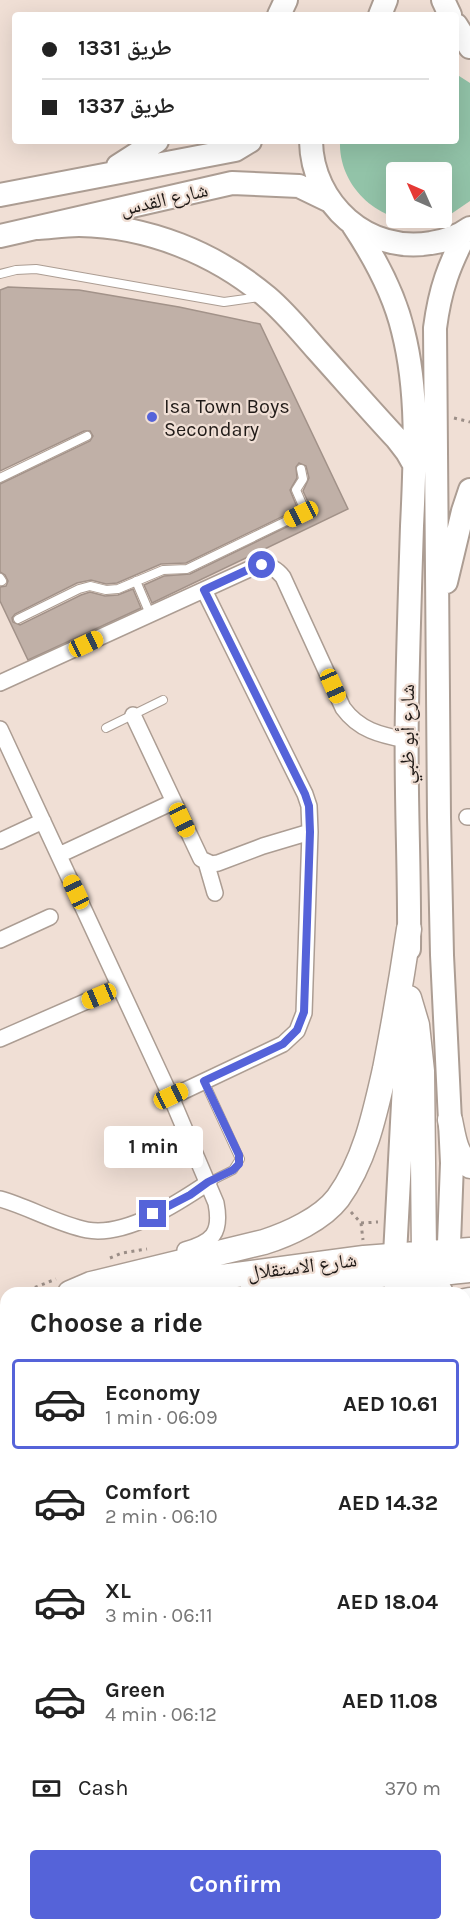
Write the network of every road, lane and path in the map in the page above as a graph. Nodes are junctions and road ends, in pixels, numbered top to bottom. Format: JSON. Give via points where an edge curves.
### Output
{"nodes":[{"id":1,"x":459,"y":30,"type":"edge"},
{"id":2,"x":470,"y":47,"type":"edge"},
{"id":3,"x":152,"y":144,"type":"edge"},
{"id":4,"x":245,"y":144,"type":"edge"},
{"id":5,"x":311,"y":144,"type":"edge"},
{"id":6,"x":104,"y":174,"type":"junction"},
{"id":7,"x":0,"y":195,"type":"edge"},
{"id":8,"x":328,"y":200,"type":"junction"},
{"id":9,"x":353,"y":225,"type":"junction"},
{"id":10,"x":38,"y":228,"type":"junction"},
{"id":11,"x":468,"y":230,"type":"edge"},
{"id":12,"x":0,"y":236,"type":"edge"},
{"id":13,"x":0,"y":274,"type":"edge"},
{"id":14,"x":268,"y":298,"type":"junction"},
{"id":15,"x":87,"y":436,"type":"dead end"},
{"id":16,"x":415,"y":466,"type":"junction"},
{"id":17,"x":301,"y":469,"type":"dead end"},
{"id":18,"x":0,"y":478,"type":"edge"},
{"id":19,"x":470,"y":490,"type":"edge"},
{"id":20,"x":466,"y":508,"type":"edge"},
{"id":21,"x":136,"y":581,"type":"junction"},
{"id":22,"x":204,"y":590,"type":"junction"},
{"id":23,"x":439,"y":612,"type":"junction"},
{"id":24,"x":150,"y":614,"type":"junction"},
{"id":25,"x":18,"y":619,"type":"dead end"},
{"id":26,"x":0,"y":683,"type":"edge"},
{"id":27,"x":163,"y":700,"type":"dead end"},
{"id":28,"x":132,"y":714,"type":"junction"},
{"id":29,"x":106,"y":728,"type":"dead end"},
{"id":30,"x":0,"y":729,"type":"edge"},
{"id":31,"x":406,"y":740,"type":"junction"},
{"id":32,"x":173,"y":802,"type":"junction"},
{"id":33,"x":43,"y":821,"type":"junction"},
{"id":34,"x":310,"y":832,"type":"junction"},
{"id":35,"x":0,"y":841,"type":"edge"},
{"id":36,"x":59,"y":855,"type":"junction"},
{"id":37,"x":206,"y":862,"type":"junction"},
{"id":38,"x":215,"y":893,"type":"dead end"},
{"id":39,"x":50,"y":917,"type":"dead end"},
{"id":40,"x":410,"y":929,"type":"junction"},
{"id":41,"x":0,"y":940,"type":"edge"},
{"id":42,"x":119,"y":987,"type":"junction"},
{"id":43,"x":409,"y":998,"type":"joint"},
{"id":44,"x":0,"y":1039,"type":"edge"},
{"id":45,"x":204,"y":1081,"type":"junction"},
{"id":46,"x":171,"y":1096,"type":"junction"},
{"id":47,"x":450,"y":1120,"type":"joint"},
{"id":48,"x":461,"y":1165,"type":"edge"},
{"id":49,"x":208,"y":1182,"type":"junction"},
{"id":50,"x":0,"y":1199,"type":"edge"},
{"id":51,"x":429,"y":1273,"type":"edge"},
{"id":52,"x":81,"y":1287,"type":"edge"},
{"id":53,"x":101,"y":1287,"type":"edge"},
{"id":54,"x":304,"y":1287,"type":"edge"}],
"edges":[{"from":1,"to":2,"type":"main road"},
{"from":3,"to":6,"type":"main road"},
{"from":4,"to":6,"type":"main road","name":"شارع القدس","via":[[235,150]]},
{"from":5,"to":8,"type":"main road","via":[[317,178]]},
{"from":6,"to":7,"type":"main road","name":"شارع القدس"},
{"from":8,"to":9,"type":"main road"},
{"from":8,"to":10,"type":"main road","name":"شارع القدس","via":[[299,186],[232,183]]},
{"from":9,"to":11,"type":"main road","via":[[374,237],[421,245],[445,241]]},
{"from":9,"to":16,"type":"main road","name":"شارع أبو ظبي","via":[[383,276],[403,330],[413,393]]},
{"from":10,"to":12,"type":"main road","name":"شارع القدس"},
{"from":10,"to":14,"type":"main road","via":[[80,225],[161,238],[200,252]]},
{"from":11,"to":23,"type":"main road","name":"شارع أبو ظبي","via":[[445,277],[435,328]]},
{"from":13,"to":14,"type":"lane","via":[[36,269],[224,302]]},
{"from":14,"to":16,"type":"main road","via":[[397,439]]},
{"from":15,"to":18,"type":"lane"},
{"from":16,"to":31,"type":"main road","name":"شارع أبو ظبي"},
{"from":17,"to":21,"type":"lane","via":[[303,478],[296,490],[303,506],[301,514],[187,569],[163,570]]},
{"from":19,"to":20,"type":"main road"},
{"from":20,"to":23,"type":"main road"},
{"from":21,"to":24,"type":"lane"},
{"from":21,"to":25,"type":"lane","via":[[112,590],[79,588]]},
{"from":22,"to":24,"type":"street"},
{"from":22,"to":31,"type":"street","via":[[256,566],[274,568],[283,577],[349,716],[374,733]]},
{"from":22,"to":34,"type":"street","via":[[305,794]]},
{"from":23,"to":47,"type":"main road","name":"شارع أبو ظبي","via":[[439,817]]},
{"from":24,"to":26,"type":"street"},
{"from":27,"to":28,"type":"lane"},
{"from":28,"to":29,"type":"lane"},
{"from":28,"to":32,"type":"street"},
{"from":30,"to":33,"type":"street"},
{"from":31,"to":40,"type":"main road","name":"شارع أبو ظبي"},
{"from":32,"to":36,"type":"street"},
{"from":32,"to":37,"type":"street","via":[[198,855]]},
{"from":33,"to":35,"type":"street"},
{"from":33,"to":36,"type":"street"},
{"from":34,"to":37,"type":"street","via":[[218,863]]},
{"from":34,"to":45,"type":"street","via":[[302,1022],[283,1044]]},
{"from":36,"to":42,"type":"street"},
{"from":37,"to":38,"type":"street"},
{"from":39,"to":41,"type":"street"},
{"from":40,"to":43,"type":"main road","name":"شارع أبو ظبي"},
{"from":40,"to":53,"type":"main road","via":[[378,1100],[356,1169],[337,1199],[285,1235]]},
{"from":42,"to":44,"type":"street"},
{"from":42,"to":46,"type":"street"},
{"from":43,"to":51,"type":"main road","via":[[417,1025],[422,1071]]},
{"from":45,"to":46,"type":"street"},
{"from":45,"to":49,"type":"lane","via":[[240,1159],[233,1170]]},
{"from":46,"to":49,"type":"street"},
{"from":47,"to":48,"type":"main road"},
{"from":48,"to":51,"type":"main road"},
{"from":49,"to":50,"type":"street","via":[[126,1227],[106,1231],[77,1227]]},
{"from":49,"to":53,"type":"street","via":[[218,1212],[216,1230],[209,1240],[143,1261]]},
{"from":51,"to":53,"type":"main road","name":"شارع الاستقلال","via":[[272,1269]]},
{"from":51,"to":54,"type":"main road"},
{"from":52,"to":53,"type":"main road"}]}
